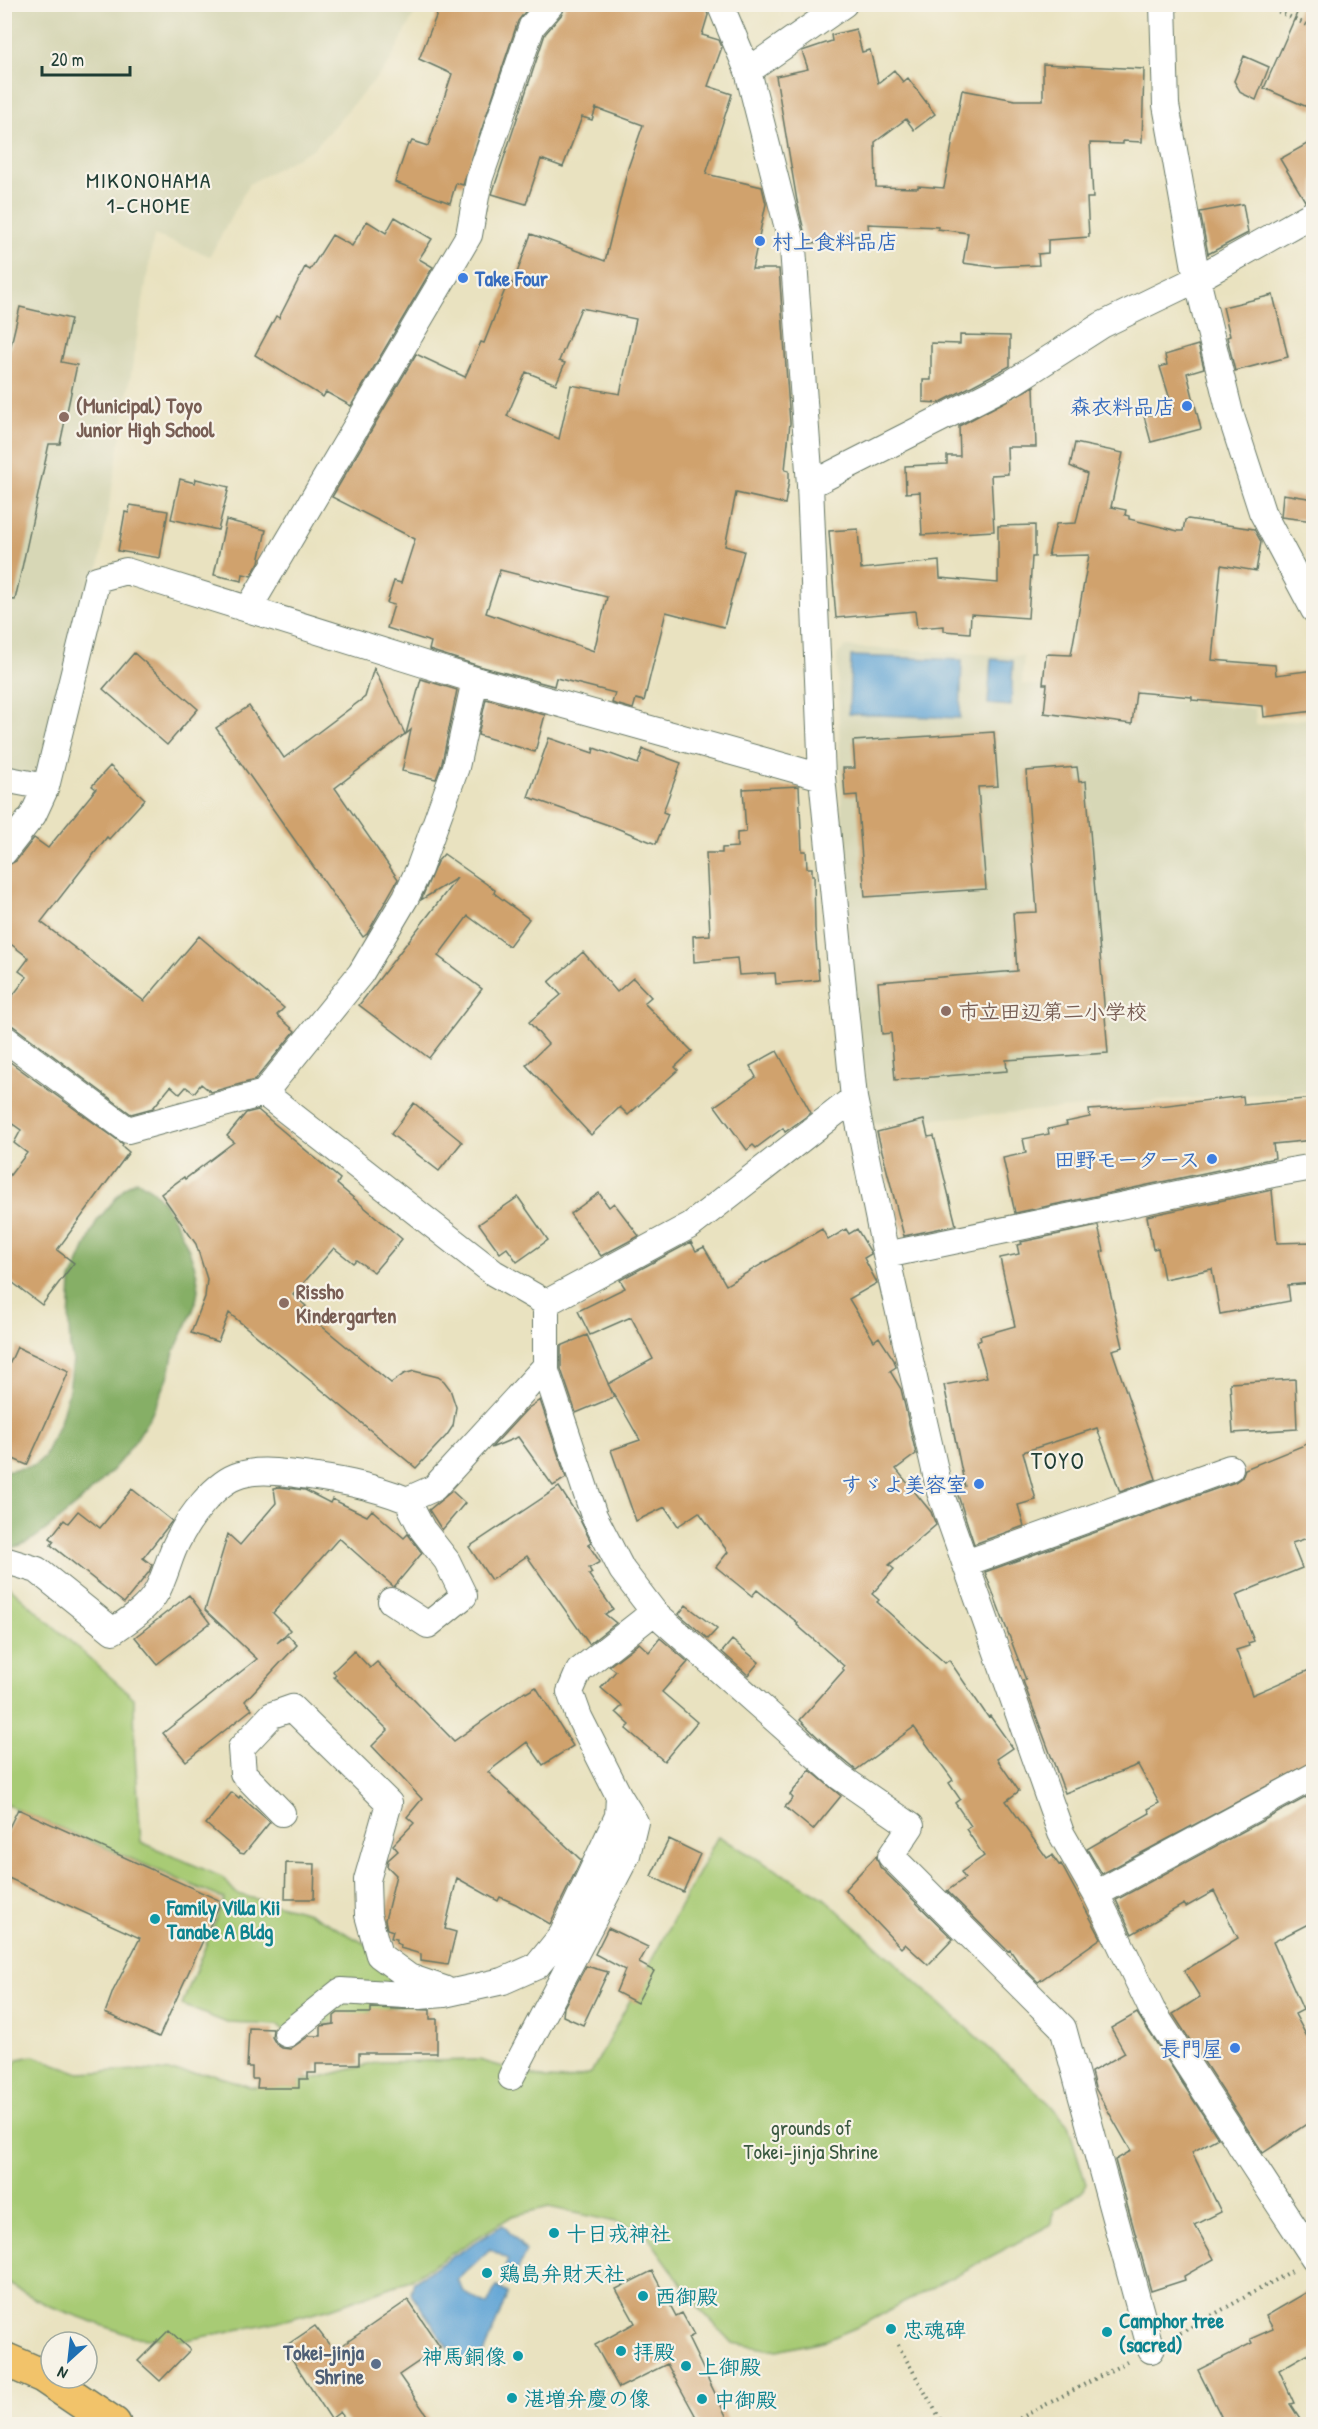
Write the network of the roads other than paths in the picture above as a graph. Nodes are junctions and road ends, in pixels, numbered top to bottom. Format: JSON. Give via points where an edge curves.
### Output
{"nodes":[{"id":1,"x":551,"y":4,"type":"edge"},
{"id":2,"x":720,"y":4,"type":"edge"},
{"id":3,"x":844,"y":4,"type":"edge"},
{"id":4,"x":1162,"y":4,"type":"edge"},
{"id":5,"x":748,"y":71,"type":"junction"},
{"id":6,"x":1314,"y":213,"type":"edge"},
{"id":7,"x":1197,"y":279,"type":"junction"},
{"id":8,"x":810,"y":485,"type":"junction"},
{"id":9,"x":249,"y":608,"type":"junction"},
{"id":10,"x":1314,"y":610,"type":"edge"},
{"id":11,"x":475,"y":680,"type":"junction"},
{"id":12,"x":822,"y":777,"type":"junction"},
{"id":13,"x":4,"y":779,"type":"edge"},
{"id":14,"x":46,"y":787,"type":"junction"},
{"id":15,"x":4,"y":852,"type":"edge"},
{"id":16,"x":4,"y":1038,"type":"edge"},
{"id":17,"x":264,"y":1093,"type":"junction"},
{"id":18,"x":854,"y":1098,"type":"junction"},
{"id":19,"x":1314,"y":1167,"type":"edge"},
{"id":20,"x":886,"y":1255,"type":"junction"},
{"id":21,"x":546,"y":1303,"type":"junction"},
{"id":22,"x":546,"y":1366,"type":"junction"},
{"id":23,"x":1230,"y":1468,"type":"dead end"},
{"id":24,"x":407,"y":1500,"type":"junction"},
{"id":25,"x":4,"y":1560,"type":"edge"},
{"id":26,"x":966,"y":1563,"type":"junction"},
{"id":27,"x":392,"y":1601,"type":"dead end"},
{"id":28,"x":654,"y":1612,"type":"junction"},
{"id":29,"x":1314,"y":1776,"type":"edge"},
{"id":30,"x":619,"y":1796,"type":"junction"},
{"id":31,"x":282,"y":1813,"type":"dead end"},
{"id":32,"x":1096,"y":1894,"type":"junction"},
{"id":33,"x":453,"y":1992,"type":"junction"},
{"id":34,"x":287,"y":2034,"type":"dead end"},
{"id":35,"x":511,"y":2077,"type":"dead end"},
{"id":36,"x":1314,"y":2258,"type":"edge"},
{"id":37,"x":1151,"y":2350,"type":"dead end"},
{"id":38,"x":4,"y":2359,"type":"edge"},
{"id":39,"x":114,"y":2424,"type":"edge"}],
"edges":[{"from":1,"to":9,"type":"street","via":[[532,26],[479,180],[469,235]]},
{"from":2,"to":5,"type":"street"},
{"from":3,"to":5,"type":"street"},
{"from":4,"to":7,"type":"street","via":[[1166,105]]},
{"from":5,"to":8,"type":"street","via":[[793,248]]},
{"from":6,"to":7,"type":"street"},
{"from":7,"to":8,"type":"street","via":[[1102,325],[1013,382]]},
{"from":7,"to":10,"type":"street","via":[[1230,413],[1262,512]]},
{"from":8,"to":12,"type":"street"},
{"from":9,"to":11,"type":"street"},
{"from":9,"to":14,"type":"street","via":[[126,571],[97,579]]},
{"from":11,"to":12,"type":"street"},
{"from":11,"to":17,"type":"street","via":[[456,767],[406,897],[361,973]]},
{"from":12,"to":18,"type":"street"},
{"from":13,"to":14,"type":"street"},
{"from":14,"to":15,"type":"street","via":[[33,816]]},
{"from":16,"to":17,"type":"street","via":[[128,1130]]},
{"from":17,"to":21,"type":"street","via":[[494,1273]]},
{"from":18,"to":20,"type":"street"},
{"from":18,"to":21,"type":"street","via":[[691,1225]]},
{"from":19,"to":20,"type":"street"},
{"from":20,"to":26,"type":"street","via":[[940,1492]]},
{"from":21,"to":22,"type":"street"},
{"from":22,"to":24,"type":"street","via":[[434,1488]]},
{"from":22,"to":28,"type":"street","via":[[594,1516],[622,1570]]},
{"from":23,"to":26,"type":"street"},
{"from":24,"to":25,"type":"street","via":[[341,1479],[268,1471],[239,1475],[215,1491],[190,1518],[156,1592],[141,1611],[113,1631],[37,1570]]},
{"from":24,"to":27,"type":"street","via":[[422,1529],[447,1561],[464,1596],[428,1625]]},
{"from":26,"to":32,"type":"street","via":[[1061,1833]]},
{"from":28,"to":30,"type":"street","via":[[579,1671],[570,1692]]},
{"from":28,"to":37,"type":"street","via":[[840,1777],[911,1826],[891,1856],[1063,2028]]},
{"from":29,"to":32,"type":"street"},
{"from":30,"to":33,"type":"street","via":[[618,1816],[562,1935],[537,1966],[503,1981]]},
{"from":30,"to":35,"type":"street","via":[[635,1822],[627,1855]]},
{"from":31,"to":33,"type":"street","via":[[243,1773],[241,1748],[272,1715],[292,1708],[389,1803],[367,1880],[368,1915],[379,1955],[409,1977]]},
{"from":32,"to":36,"type":"street","via":[[1152,2010]]},
{"from":33,"to":34,"type":"street","via":[[420,1996],[341,1991]]},
{"from":38,"to":39,"type":"main road","via":[[43,2376]]}]}
